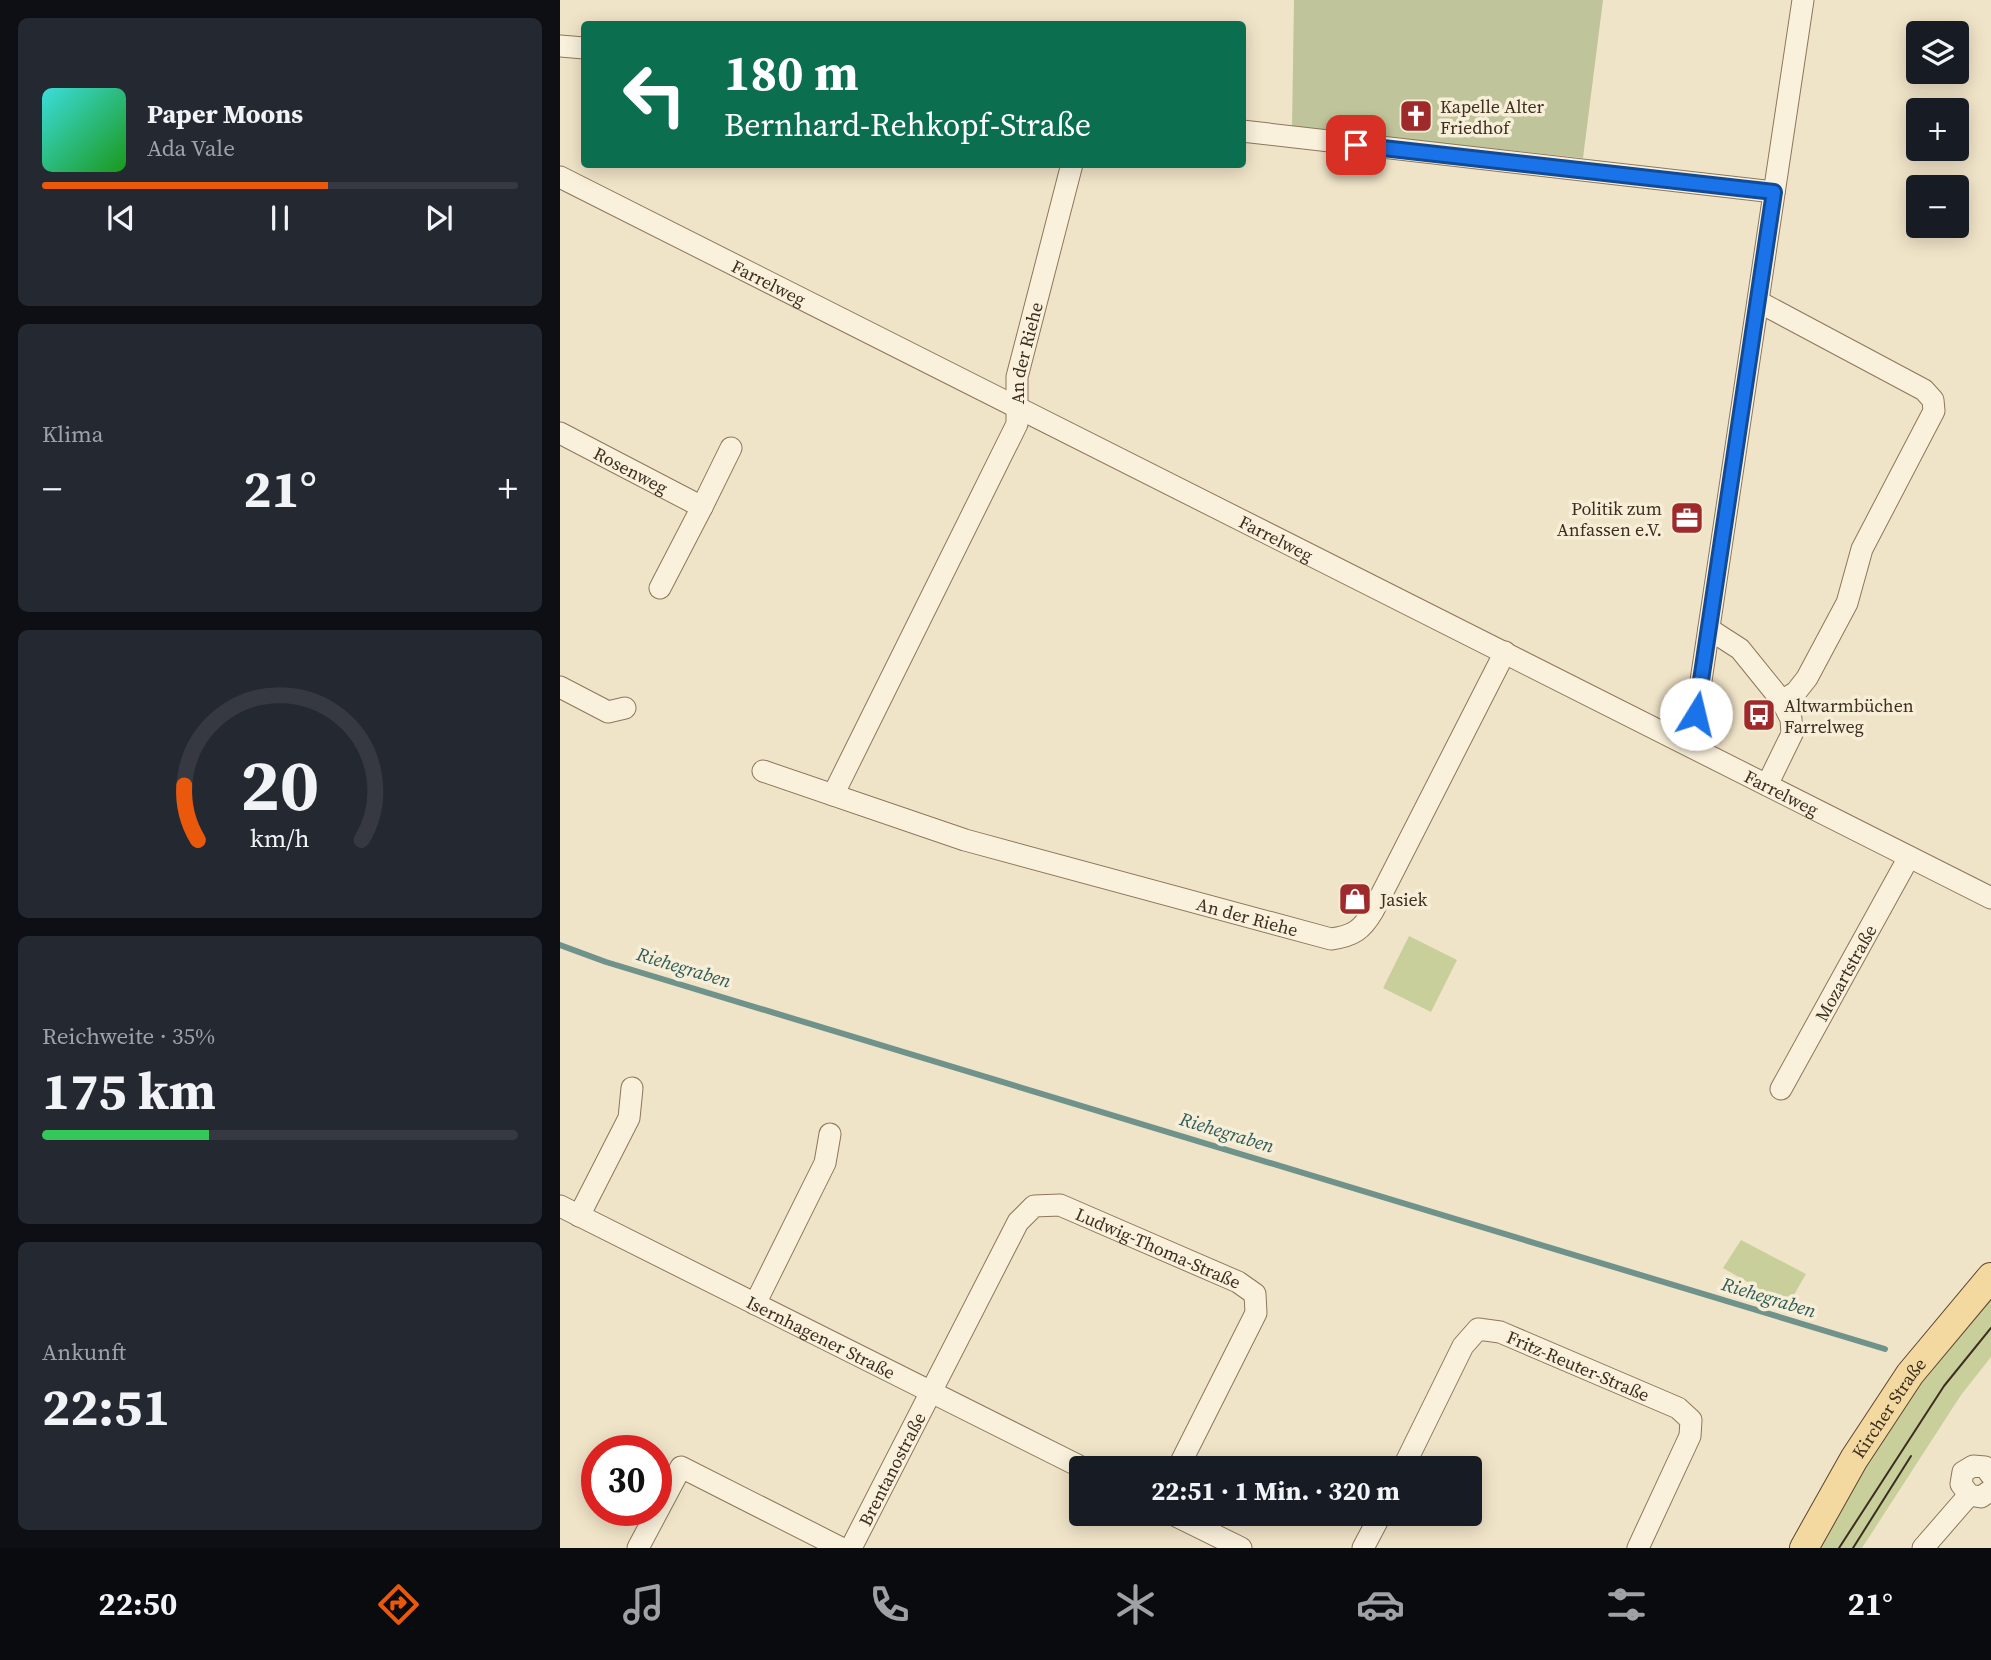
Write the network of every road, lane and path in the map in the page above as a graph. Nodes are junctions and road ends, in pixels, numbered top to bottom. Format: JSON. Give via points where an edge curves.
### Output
{"nodes":[{"id":1,"x":1803,"y":0,"type":"edge"},
{"id":2,"x":560,"y":46,"type":"edge"},
{"id":3,"x":581,"y":48,"type":"edge"},
{"id":4,"x":1246,"y":131,"type":"edge"},
{"id":5,"x":1071,"y":168,"type":"edge"},
{"id":6,"x":560,"y":177,"type":"edge"},
{"id":7,"x":1774,"y":192,"type":"junction"},
{"id":8,"x":1759,"y":302,"type":"junction"},
{"id":9,"x":1017,"y":405,"type":"junction"},
{"id":10,"x":560,"y":433,"type":"edge"},
{"id":11,"x":732,"y":448,"type":"dead end"},
{"id":12,"x":702,"y":507,"type":"junction"},
{"id":13,"x":660,"y":588,"type":"dead end"},
{"id":14,"x":1709,"y":629,"type":"junction"},
{"id":15,"x":1505,"y":652,"type":"junction"},
{"id":16,"x":560,"y":687,"type":"edge"},
{"id":17,"x":1782,"y":701,"type":"junction"},
{"id":18,"x":625,"y":708,"type":"dead end"},
{"id":19,"x":1683,"y":742,"type":"junction"},
{"id":20,"x":763,"y":771,"type":"dead end"},
{"id":21,"x":1766,"y":785,"type":"junction"},
{"id":22,"x":833,"y":795,"type":"junction"},
{"id":23,"x":1909,"y":857,"type":"junction"},
{"id":24,"x":1991,"y":898,"type":"edge"},
{"id":25,"x":632,"y":1088,"type":"dead end"},
{"id":26,"x":1781,"y":1089,"type":"dead end"},
{"id":27,"x":830,"y":1134,"type":"dead end"},
{"id":28,"x":560,"y":1206,"type":"edge"},
{"id":29,"x":579,"y":1216,"type":"junction"},
{"id":30,"x":1991,"y":1277,"type":"edge"},
{"id":31,"x":755,"y":1304,"type":"junction"},
{"id":32,"x":933,"y":1391,"type":"junction"},
{"id":33,"x":1184,"y":1456,"type":"edge"},
{"id":34,"x":1410,"y":1456,"type":"edge"},
{"id":35,"x":1069,"y":1461,"type":"edge"},
{"id":36,"x":1991,"y":1475,"type":"edge"},
{"id":37,"x":1991,"y":1490,"type":"edge"},
{"id":38,"x":1969,"y":1495,"type":"junction"},
{"id":39,"x":1196,"y":1526,"type":"edge"},
{"id":40,"x":1375,"y":1526,"type":"edge"},
{"id":41,"x":638,"y":1548,"type":"edge"},
{"id":42,"x":841,"y":1548,"type":"edge"},
{"id":43,"x":851,"y":1548,"type":"edge"},
{"id":44,"x":1241,"y":1548,"type":"edge"},
{"id":45,"x":1363,"y":1548,"type":"edge"},
{"id":46,"x":1638,"y":1548,"type":"edge"},
{"id":47,"x":1804,"y":1548,"type":"edge"},
{"id":48,"x":1923,"y":1548,"type":"edge"}],
"edges":[{"from":1,"to":7,"type":"street"},
{"from":2,"to":3,"type":"street"},
{"from":4,"to":7,"type":"street"},
{"from":5,"to":9,"type":"street","name":"An der Riehe","via":[[1017,377]]},
{"from":6,"to":9,"type":"street","name":"Farrelweg"},
{"from":7,"to":8,"type":"street"},
{"from":8,"to":14,"type":"street"},
{"from":8,"to":17,"type":"street","via":[[1924,390],[1933,400],[1934,411],[1862,549],[1847,603],[1807,678]]},
{"from":9,"to":15,"type":"street","name":"Farrelweg"},
{"from":9,"to":22,"type":"street","name":"An der Riehe","via":[[1017,424]]},
{"from":10,"to":12,"type":"street","name":"Rosenweg"},
{"from":11,"to":12,"type":"street"},
{"from":12,"to":13,"type":"street"},
{"from":14,"to":17,"type":"street","via":[[1740,649]]},
{"from":14,"to":19,"type":"street","via":[[1696,714]]},
{"from":15,"to":19,"type":"street","name":"Farrelweg"},
{"from":15,"to":22,"type":"street","name":"An der Riehe","via":[[1373,911],[1363,928],[1349,936],[1331,939],[1011,853]]},
{"from":16,"to":18,"type":"street","via":[[608,712]]},
{"from":17,"to":21,"type":"street","via":[[1793,734]]},
{"from":19,"to":21,"type":"street","name":"Farrelweg"},
{"from":20,"to":22,"type":"street","name":"An der Riehe"},
{"from":21,"to":23,"type":"street","name":"Farrelweg"},
{"from":23,"to":24,"type":"street","name":"Farrelweg"},
{"from":23,"to":26,"type":"street","name":"Mozartstraße"},
{"from":25,"to":29,"type":"street","via":[[629,1118]]},
{"from":27,"to":31,"type":"street","via":[[825,1163]]},
{"from":28,"to":29,"type":"street","name":"Isernhagener Straße"},
{"from":29,"to":31,"type":"street","name":"Isernhagener Straße"},
{"from":30,"to":47,"type":"main road","name":"Kircher Straße","via":[[1910,1374],[1854,1459]]},
{"from":31,"to":32,"type":"street","name":"Isernhagener Straße"},
{"from":32,"to":33,"type":"street","name":"Ludwig-Thoma-Straße","via":[[1018,1222],[1034,1206],[1060,1205],[1238,1282],[1255,1294],[1256,1313]]},
{"from":32,"to":35,"type":"street","name":"Isernhagener Straße"},
{"from":32,"to":43,"type":"street","name":"Brentanostraße"},
{"from":34,"to":46,"type":"street","name":"Fritz-Reuter-Straße","via":[[1463,1346],[1478,1329],[1500,1332],[1678,1408],[1691,1420],[1690,1436]]},
{"from":36,"to":38,"type":"street","via":[[1986,1467],[1973,1466],[1963,1472],[1961,1484]]},
{"from":37,"to":38,"type":"street","via":[[1981,1497]]},
{"from":38,"to":48,"type":"street"},
{"from":39,"to":44,"type":"street"},
{"from":40,"to":45,"type":"street"},
{"from":41,"to":42,"type":"street","via":[[681,1467]]}]}
